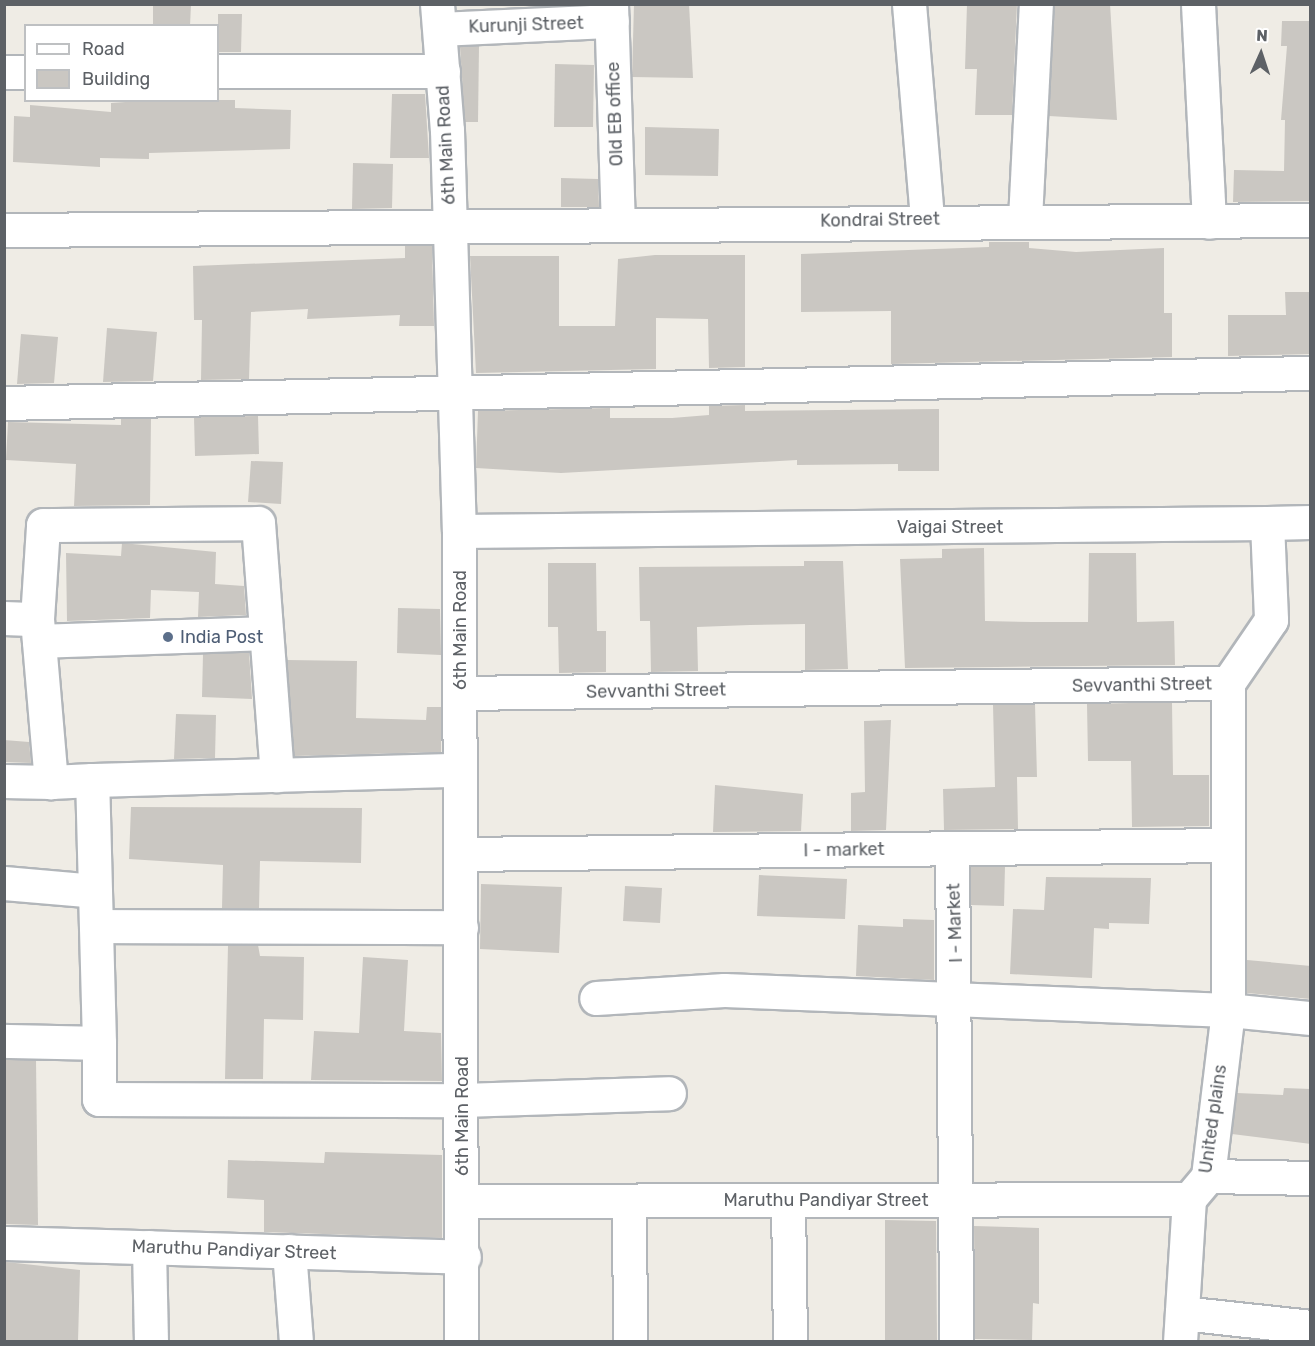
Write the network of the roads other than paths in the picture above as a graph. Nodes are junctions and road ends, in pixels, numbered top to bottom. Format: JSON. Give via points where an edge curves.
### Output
{"nodes":[{"id":1,"x":909,"y":4,"type":"edge"},
{"id":2,"x":1036,"y":4,"type":"edge"},
{"id":3,"x":1198,"y":4,"type":"edge"},
{"id":4,"x":612,"y":13,"type":"edge"},
{"id":5,"x":438,"y":16,"type":"edge"},
{"id":6,"x":442,"y":70,"type":"junction"},
{"id":7,"x":219,"y":71,"type":"edge"},
{"id":8,"x":4,"y":72,"type":"edge"},
{"id":9,"x":24,"y":72,"type":"edge"},
{"id":10,"x":1025,"y":219,"type":"junction"},
{"id":11,"x":927,"y":220,"type":"junction"},
{"id":12,"x":1311,"y":220,"type":"edge"},
{"id":13,"x":1209,"y":222,"type":"junction"},
{"id":14,"x":618,"y":223,"type":"junction"},
{"id":15,"x":450,"y":225,"type":"junction"},
{"id":16,"x":4,"y":230,"type":"edge"},
{"id":17,"x":1311,"y":373,"type":"edge"},
{"id":18,"x":455,"y":393,"type":"junction"},
{"id":19,"x":4,"y":403,"type":"edge"},
{"id":20,"x":1311,"y":522,"type":"edge"},
{"id":21,"x":1267,"y":523,"type":"junction"},
{"id":22,"x":459,"y":531,"type":"junction"},
{"id":23,"x":4,"y":618,"type":"edge"},
{"id":24,"x":38,"y":630,"type":"junction"},
{"id":25,"x":266,"y":633,"type":"junction"},
{"id":26,"x":1228,"y":683,"type":"junction"},
{"id":27,"x":460,"y":693,"type":"junction"},
{"id":28,"x":460,"y":770,"type":"junction"},
{"id":29,"x":277,"y":775,"type":"junction"},
{"id":30,"x":92,"y":780,"type":"junction"},
{"id":31,"x":4,"y":781,"type":"edge"},
{"id":32,"x":51,"y":782,"type":"junction"},
{"id":33,"x":1228,"y":845,"type":"junction"},
{"id":34,"x":952,"y":848,"type":"junction"},
{"id":35,"x":460,"y":854,"type":"junction"},
{"id":36,"x":4,"y":883,"type":"edge"},
{"id":37,"x":95,"y":891,"type":"junction"},
{"id":38,"x":96,"y":926,"type":"junction"},
{"id":39,"x":460,"y":927,"type":"junction"},
{"id":40,"x":957,"y":997,"type":"junction"},
{"id":41,"x":596,"y":998,"type":"dead end"},
{"id":42,"x":1228,"y":1010,"type":"junction"},
{"id":43,"x":1311,"y":1018,"type":"edge"},
{"id":44,"x":4,"y":1041,"type":"edge"},
{"id":45,"x":99,"y":1043,"type":"junction"},
{"id":46,"x":669,"y":1093,"type":"dead end"},
{"id":47,"x":462,"y":1100,"type":"junction"},
{"id":48,"x":1311,"y":1178,"type":"edge"},
{"id":49,"x":1199,"y":1187,"type":"junction"},
{"id":50,"x":957,"y":1199,"type":"junction"},
{"id":51,"x":629,"y":1200,"type":"junction"},
{"id":52,"x":788,"y":1200,"type":"junction"},
{"id":53,"x":463,"y":1201,"type":"junction"},
{"id":54,"x":4,"y":1243,"type":"edge"},
{"id":55,"x":149,"y":1247,"type":"junction"},
{"id":56,"x":289,"y":1251,"type":"junction"},
{"id":57,"x":464,"y":1257,"type":"junction"},
{"id":58,"x":1181,"y":1327,"type":"edge"},
{"id":59,"x":1311,"y":1327,"type":"edge"},
{"id":60,"x":151,"y":1341,"type":"edge"},
{"id":61,"x":296,"y":1341,"type":"edge"},
{"id":62,"x":461,"y":1341,"type":"edge"},
{"id":63,"x":630,"y":1341,"type":"edge"},
{"id":64,"x":790,"y":1341,"type":"edge"},
{"id":65,"x":956,"y":1341,"type":"edge"}],
"edges":[{"from":1,"to":11,"type":"street"},
{"from":2,"to":10,"type":"street"},
{"from":3,"to":13,"type":"street"},
{"from":4,"to":5,"type":"street","name":"Kurunji Street"},
{"from":4,"to":14,"type":"street","name":"Old EB office"},
{"from":5,"to":6,"type":"street","name":"6th Main Road"},
{"from":6,"to":7,"type":"street"},
{"from":6,"to":15,"type":"street","name":"6th Main Road"},
{"from":8,"to":9,"type":"street"},
{"from":10,"to":11,"type":"street","name":"Kondrai Street"},
{"from":10,"to":13,"type":"street","name":"Kondrai Street"},
{"from":11,"to":14,"type":"street","name":"Kondrai Street"},
{"from":12,"to":13,"type":"street","name":"Kondrai Street"},
{"from":14,"to":15,"type":"street","name":"Kondrai Street"},
{"from":15,"to":16,"type":"street","name":"Kondrai Street"},
{"from":15,"to":18,"type":"street","name":"6th Main Road"},
{"from":17,"to":18,"type":"street"},
{"from":18,"to":19,"type":"street"},
{"from":18,"to":22,"type":"street","name":"6th Main Road"},
{"from":20,"to":21,"type":"street","name":"Vaigai Street"},
{"from":21,"to":22,"type":"street","name":"Vaigai Street"},
{"from":21,"to":26,"type":"street","via":[[1271,620]]},
{"from":22,"to":27,"type":"street","name":"6th Main Road"},
{"from":23,"to":24,"type":"street"},
{"from":24,"to":25,"type":"street"},
{"from":24,"to":25,"type":"street","via":[[43,525],[258,524]]},
{"from":24,"to":32,"type":"street"},
{"from":25,"to":29,"type":"street"},
{"from":26,"to":27,"type":"street","name":"Sevvanthi Street"},
{"from":26,"to":33,"type":"street","name":"Sevvanthi Street"},
{"from":27,"to":28,"type":"street","name":"6th Main Road"},
{"from":28,"to":29,"type":"street"},
{"from":28,"to":35,"type":"street","name":"6th Main Road"},
{"from":29,"to":30,"type":"street"},
{"from":30,"to":32,"type":"street"},
{"from":30,"to":37,"type":"street"},
{"from":31,"to":32,"type":"street"},
{"from":33,"to":34,"type":"street","name":"I - market"},
{"from":33,"to":42,"type":"street","name":"Sevvanthi Street"},
{"from":34,"to":35,"type":"street","name":"I - market"},
{"from":34,"to":40,"type":"street","name":"I - Market"},
{"from":35,"to":39,"type":"street","name":"6th Main Road"},
{"from":36,"to":37,"type":"street"},
{"from":37,"to":38,"type":"street"},
{"from":38,"to":39,"type":"street"},
{"from":38,"to":45,"type":"street"},
{"from":39,"to":47,"type":"street","name":"6th Main Road"},
{"from":40,"to":41,"type":"street","via":[[724,990]]},
{"from":40,"to":42,"type":"street"},
{"from":40,"to":50,"type":"street","name":"I - Market"},
{"from":42,"to":43,"type":"street"},
{"from":42,"to":49,"type":"street","name":"United plains"},
{"from":44,"to":45,"type":"street"},
{"from":45,"to":47,"type":"street","via":[[99,1099]]},
{"from":46,"to":47,"type":"street"},
{"from":47,"to":53,"type":"street","name":"6th Main Road"},
{"from":48,"to":49,"type":"street","name":"Maruthu Pandiyar Street"},
{"from":49,"to":50,"type":"street","name":"Maruthu Pandiyar Street"},
{"from":49,"to":58,"type":"street","name":"United plains"},
{"from":50,"to":52,"type":"street","name":"Maruthu Pandiyar Street"},
{"from":50,"to":65,"type":"street","name":"I - Market"},
{"from":51,"to":52,"type":"street","name":"Maruthu Pandiyar Street"},
{"from":51,"to":53,"type":"street","name":"Maruthu Pandiyar Street"},
{"from":51,"to":63,"type":"street"},
{"from":52,"to":64,"type":"street"},
{"from":53,"to":57,"type":"street","name":"6th Main Road"},
{"from":54,"to":55,"type":"street","name":"Maruthu Pandiyar Street"},
{"from":55,"to":56,"type":"street","name":"Maruthu Pandiyar Street"},
{"from":55,"to":60,"type":"street"},
{"from":56,"to":57,"type":"street","name":"Maruthu Pandiyar Street"},
{"from":56,"to":61,"type":"street"},
{"from":57,"to":62,"type":"street"},
{"from":58,"to":59,"type":"street"}]}
